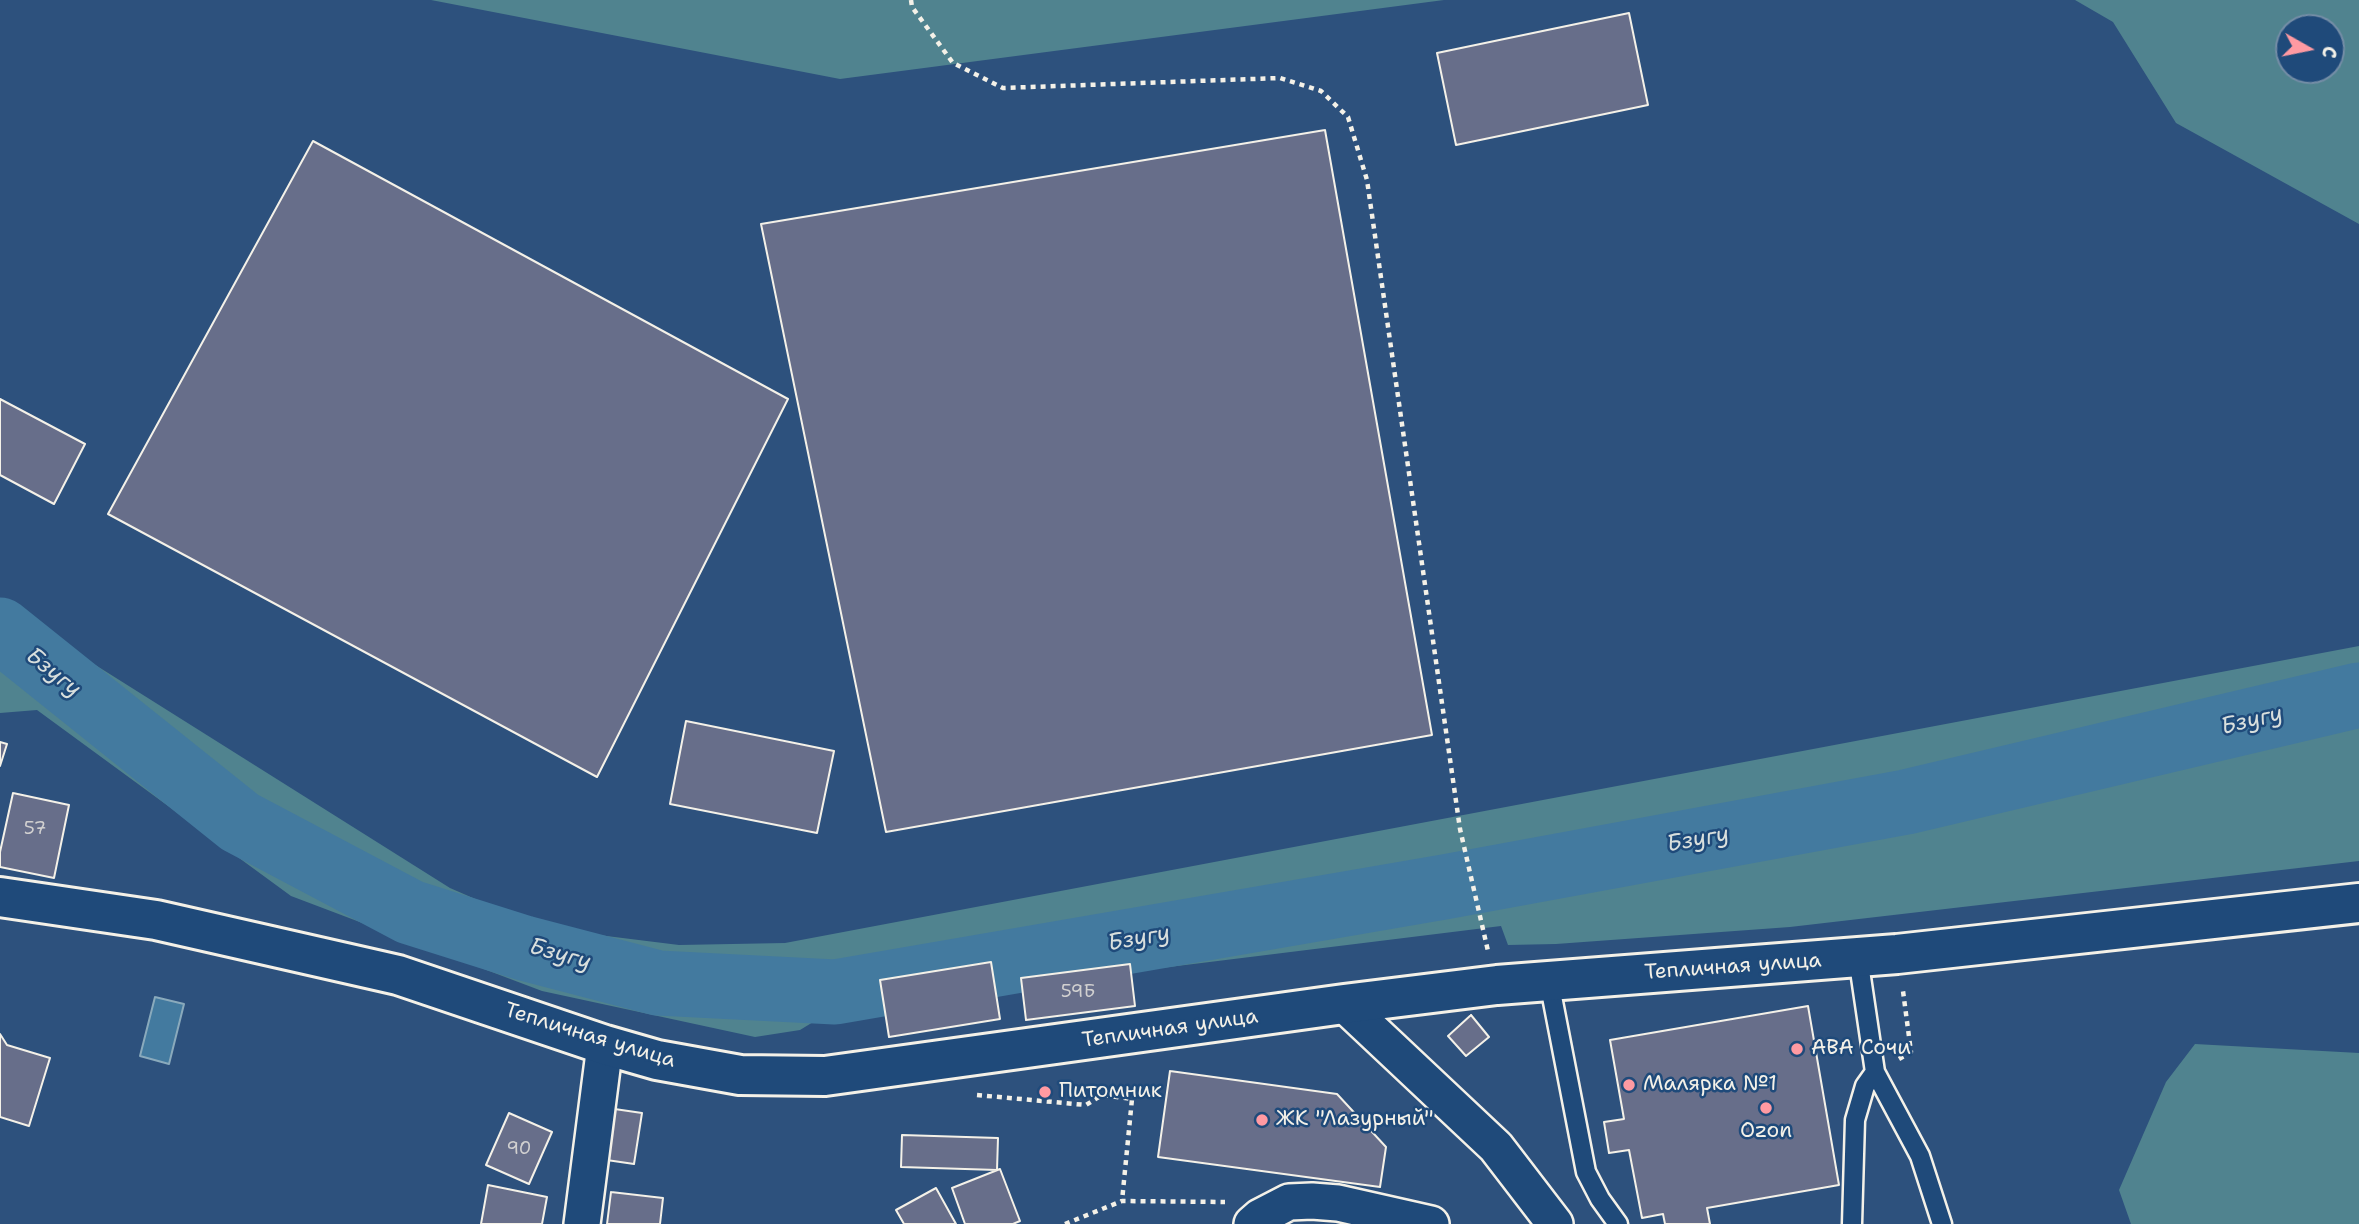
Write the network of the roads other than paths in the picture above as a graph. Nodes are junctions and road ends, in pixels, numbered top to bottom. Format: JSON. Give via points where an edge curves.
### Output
{"nodes":[{"id":1,"x":0,"y":897,"type":"edge"},
{"id":2,"x":2359,"y":903,"type":"edge"},
{"id":3,"x":1858,"y":957,"type":"junction"},
{"id":4,"x":1549,"y":981,"type":"junction"},
{"id":5,"x":1344,"y":1004,"type":"junction"},
{"id":6,"x":605,"y":1045,"type":"junction"},
{"id":7,"x":1875,"y":1072,"type":"junction"},
{"id":8,"x":1242,"y":1213,"type":"edge"},
{"id":9,"x":582,"y":1224,"type":"edge"},
{"id":10,"x":1431,"y":1224,"type":"edge"},
{"id":11,"x":1555,"y":1224,"type":"edge"},
{"id":12,"x":1618,"y":1224,"type":"edge"},
{"id":13,"x":1852,"y":1224,"type":"edge"},
{"id":14,"x":1942,"y":1224,"type":"edge"}],
"edges":[{"from":1,"to":6,"type":"street","name":"Тепличная улица","via":[[156,920],[398,975]]},
{"from":2,"to":3,"type":"street","name":"Тепличная улица"},
{"from":3,"to":4,"type":"street","name":"Тепличная улица"},
{"from":3,"to":7,"type":"lane"},
{"from":4,"to":5,"type":"street","name":"Тепличная улица"},
{"from":4,"to":12,"type":"lane","via":[[1586,1172]]},
{"from":5,"to":6,"type":"street","name":"Тепличная улица","via":[[825,1076],[740,1075]]},
{"from":5,"to":11,"type":"street","via":[[1496,1147]]},
{"from":6,"to":9,"type":"street"},
{"from":7,"to":13,"type":"lane","via":[[1865,1086],[1855,1120]]},
{"from":7,"to":14,"type":"lane","via":[[1920,1156]]},
{"from":8,"to":10,"type":"street","via":[[1260,1217],[1289,1202],[1312,1201]]}]}
